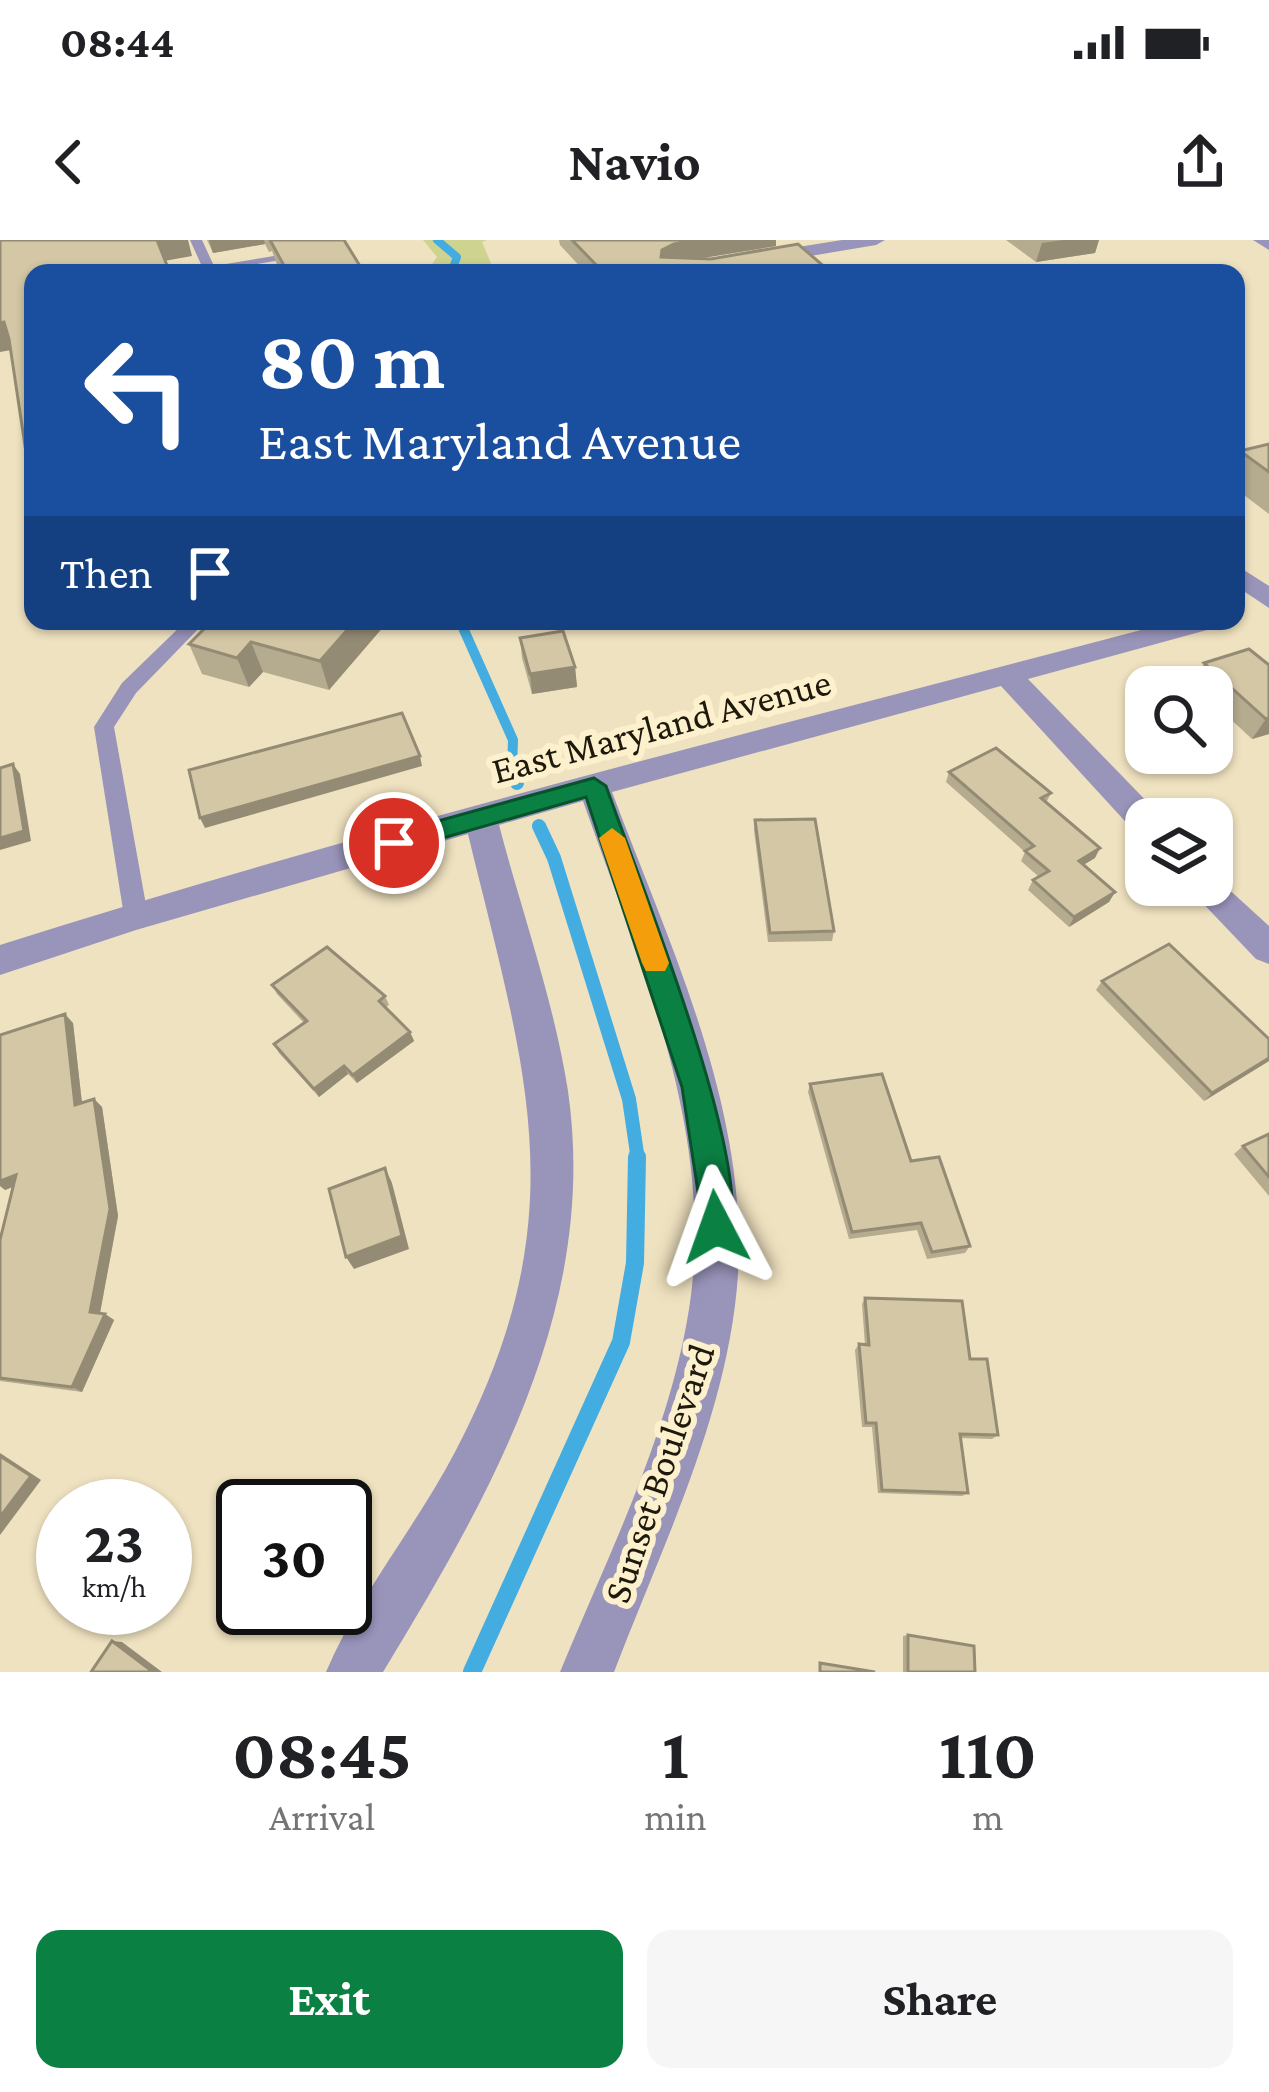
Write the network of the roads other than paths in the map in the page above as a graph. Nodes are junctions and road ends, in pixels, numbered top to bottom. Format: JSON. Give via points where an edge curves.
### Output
{"nodes":[{"id":1,"x":876,"y":240,"type":"edge"},
{"id":2,"x":320,"y":252,"type":"edge"},
{"id":3,"x":254,"y":264,"type":"edge"},
{"id":4,"x":749,"y":264,"type":"edge"},
{"id":5,"x":1245,"y":581,"type":"edge"},
{"id":6,"x":1269,"y":602,"type":"edge"},
{"id":7,"x":188,"y":630,"type":"edge"},
{"id":8,"x":1174,"y":630,"type":"edge"},
{"id":9,"x":1007,"y":675,"type":"junction"},
{"id":10,"x":594,"y":786,"type":"junction"},
{"id":11,"x":1125,"y":800,"type":"edge"},
{"id":12,"x":481,"y":818,"type":"junction"},
{"id":13,"x":1227,"y":906,"type":"edge"},
{"id":14,"x":136,"y":916,"type":"junction"},
{"id":15,"x":1269,"y":949,"type":"edge"},
{"id":16,"x":0,"y":960,"type":"edge"},
{"id":17,"x":353,"y":1672,"type":"edge"},
{"id":18,"x":587,"y":1672,"type":"edge"}],
"edges":[{"from":1,"to":4,"type":"street"},
{"from":2,"to":3,"type":"lane"},
{"from":5,"to":6,"type":"street"},
{"from":7,"to":14,"type":"lane","via":[[129,688],[104,728]]},
{"from":8,"to":9,"type":"street","name":"East Maryland Avenue"},
{"from":9,"to":10,"type":"street","name":"East Maryland Avenue"},
{"from":9,"to":11,"type":"street"},
{"from":10,"to":12,"type":"street","name":"East Maryland Avenue"},
{"from":10,"to":18,"type":"street","name":"Sunset Boulevard","via":[[697,1087],[714,1183],[716,1272],[705,1350]]},
{"from":12,"to":14,"type":"street","name":"East Maryland Avenue"},
{"from":12,"to":17,"type":"street","via":[[548,1091],[555,1171],[548,1269],[465,1490]]},
{"from":13,"to":15,"type":"street"},
{"from":14,"to":16,"type":"street","name":"East Maryland Avenue"}]}
